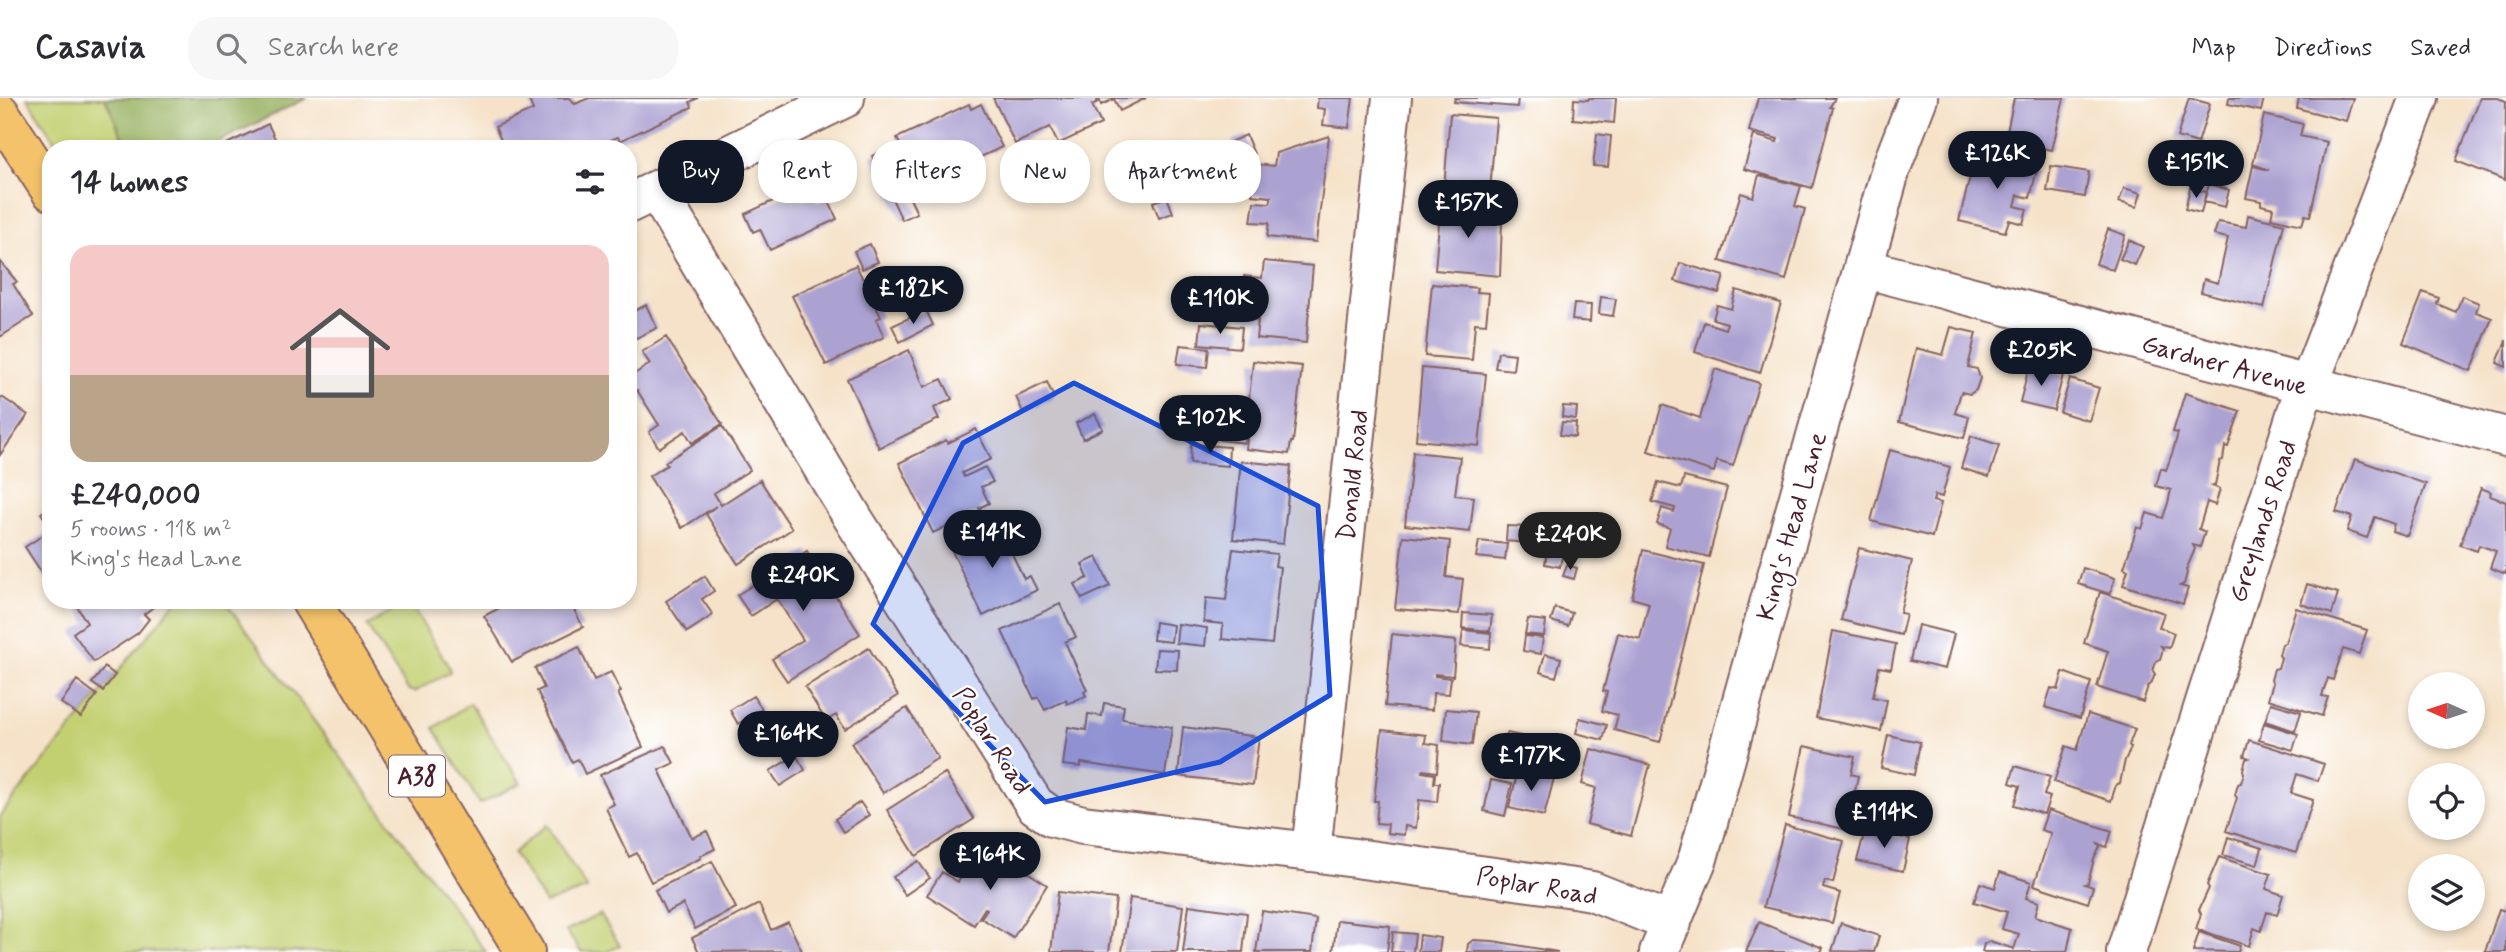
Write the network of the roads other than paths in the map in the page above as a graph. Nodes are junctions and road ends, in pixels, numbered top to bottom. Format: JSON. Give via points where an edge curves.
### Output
{"nodes":[{"id":1,"x":845,"y":98,"type":"edge"},
{"id":2,"x":1392,"y":98,"type":"edge"},
{"id":3,"x":1918,"y":98,"type":"edge"},
{"id":4,"x":2419,"y":98,"type":"edge"},
{"id":5,"x":0,"y":113,"type":"edge"},
{"id":6,"x":42,"y":177,"type":"edge"},
{"id":7,"x":642,"y":197,"type":"edge"},
{"id":8,"x":1863,"y":268,"type":"junction"},
{"id":9,"x":2308,"y":387,"type":"junction"},
{"id":10,"x":2506,"y":437,"type":"edge"},
{"id":11,"x":315,"y":609,"type":"edge"},
{"id":12,"x":1311,"y":852,"type":"junction"},
{"id":13,"x":1666,"y":938,"type":"edge"},
{"id":14,"x":525,"y":952,"type":"edge"},
{"id":15,"x":2126,"y":952,"type":"edge"}],
"edges":[{"from":1,"to":7,"type":"street"},
{"from":2,"to":12,"type":"street","name":"Donald Road"},
{"from":3,"to":8,"type":"street","name":"King's Head Lane","via":[[1891,168]]},
{"from":4,"to":9,"type":"street","name":"Greylands Road"},
{"from":5,"to":6,"type":"highway"},
{"from":7,"to":12,"type":"street","name":"Poplar Road","via":[[1035,805],[1052,817],[1083,825]]},
{"from":8,"to":9,"type":"street","name":"Gardner Avenue"},
{"from":8,"to":13,"type":"street","name":"King's Head Lane","via":[[1698,858]]},
{"from":9,"to":10,"type":"street","name":"Gardner Avenue"},
{"from":9,"to":15,"type":"street","name":"Greylands Road"},
{"from":11,"to":14,"type":"highway","number":"A38"},
{"from":12,"to":13,"type":"street","name":"Poplar Road","via":[[1583,889]]}]}
